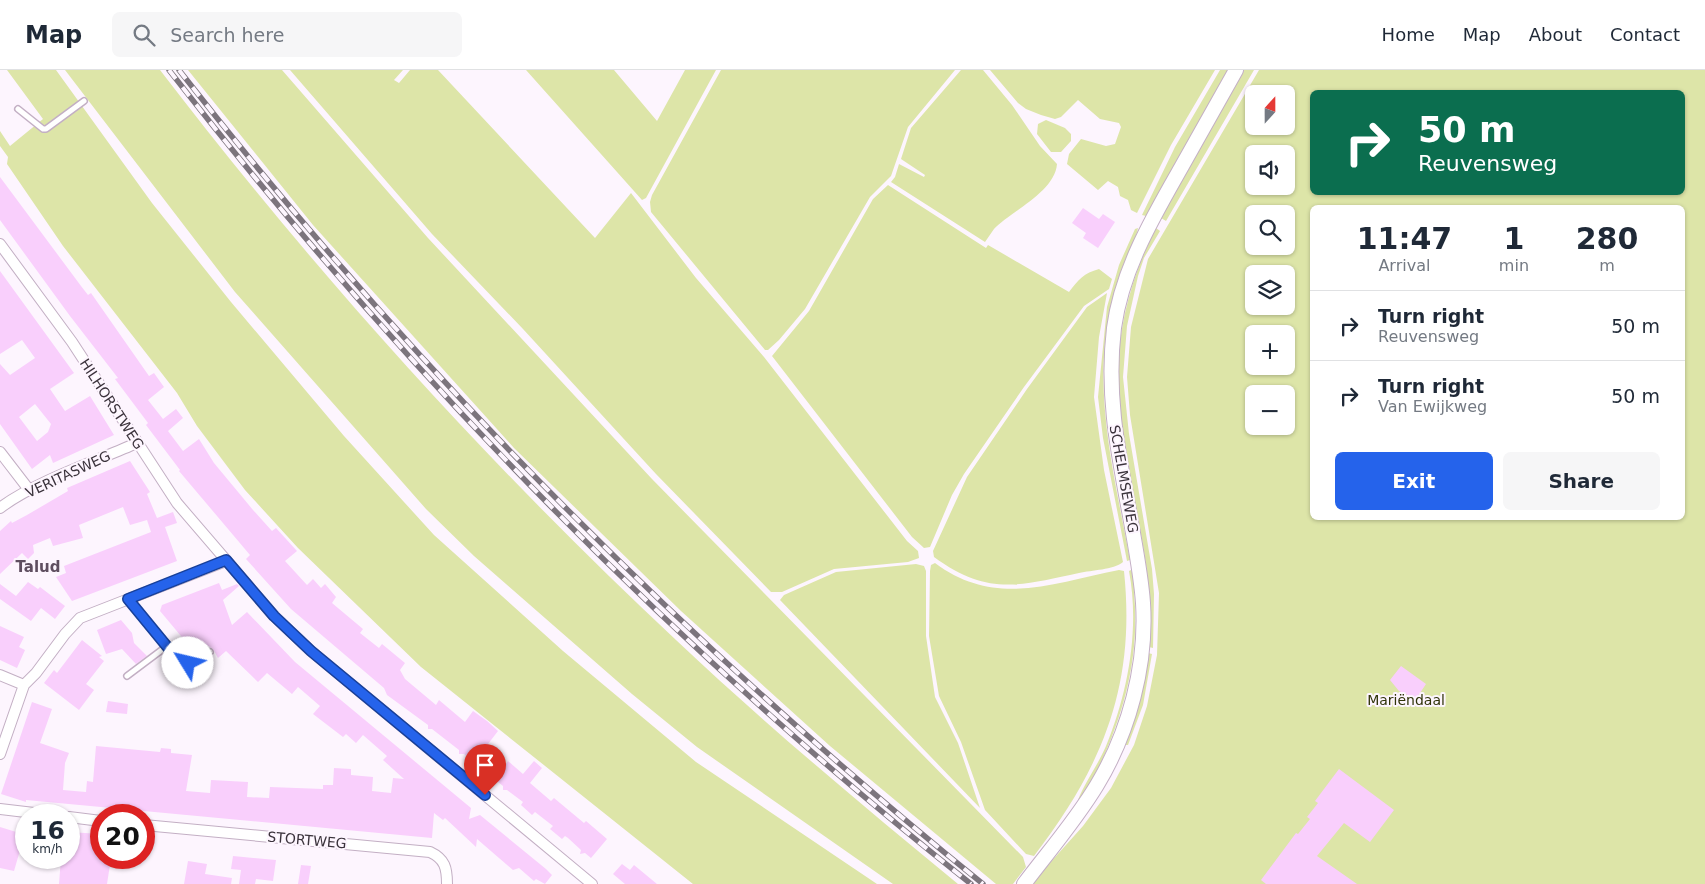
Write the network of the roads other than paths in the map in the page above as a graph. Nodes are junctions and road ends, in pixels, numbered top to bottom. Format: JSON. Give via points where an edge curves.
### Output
{"nodes":[{"id":1,"x":1236,"y":70,"type":"edge"},
{"id":2,"x":84,"y":101,"type":"dead end"},
{"id":3,"x":18,"y":109,"type":"dead end"},
{"id":4,"x":0,"y":244,"type":"edge"},
{"id":5,"x":137,"y":443,"type":"junction"},
{"id":6,"x":0,"y":452,"type":"edge"},
{"id":7,"x":30,"y":491,"type":"junction"},
{"id":8,"x":0,"y":508,"type":"edge"},
{"id":9,"x":226,"y":560,"type":"junction"},
{"id":10,"x":128,"y":599,"type":"junction"},
{"id":11,"x":167,"y":646,"type":"junction"},
{"id":12,"x":210,"y":652,"type":"dead end"},
{"id":13,"x":0,"y":675,"type":"edge"},
{"id":14,"x":127,"y":676,"type":"dead end"},
{"id":15,"x":24,"y":685,"type":"junction"},
{"id":16,"x":0,"y":754,"type":"edge"},
{"id":17,"x":0,"y":809,"type":"edge"},
{"id":18,"x":15,"y":811,"type":"edge"},
{"id":19,"x":155,"y":826,"type":"edge"},
{"id":20,"x":1027,"y":879,"type":"edge"},
{"id":21,"x":446,"y":884,"type":"edge"},
{"id":22,"x":592,"y":884,"type":"edge"}],
"edges":[{"from":1,"to":20,"type":"main road","name":"SCHELMSEWEG","via":[[1150,222],[1124,285],[1115,326],[1111,401],[1143,604],[1142,650],[1130,709],[1105,771]]},
{"from":2,"to":3,"type":"lane","via":[[46,129]]},
{"from":4,"to":5,"type":"street","name":"HILHORSTWEG","via":[[72,342]]},
{"from":5,"to":7,"type":"street","name":"VERITASWEG"},
{"from":5,"to":9,"type":"street","name":"HILHORSTWEG","via":[[177,503]]},
{"from":6,"to":7,"type":"street"},
{"from":7,"to":8,"type":"street","name":"VERITASWEG"},
{"from":9,"to":10,"type":"street"},
{"from":9,"to":22,"type":"street","name":"HILHORSTWEG","via":[[274,616],[311,651]]},
{"from":10,"to":11,"type":"lane"},
{"from":10,"to":15,"type":"street","via":[[80,618]]},
{"from":11,"to":12,"type":"lane","via":[[178,659],[188,663]]},
{"from":11,"to":14,"type":"lane"},
{"from":13,"to":15,"type":"street"},
{"from":15,"to":16,"type":"street"},
{"from":17,"to":18,"type":"street"},
{"from":19,"to":21,"type":"street","name":"STORTWEG","via":[[430,852],[445,863]]}]}
